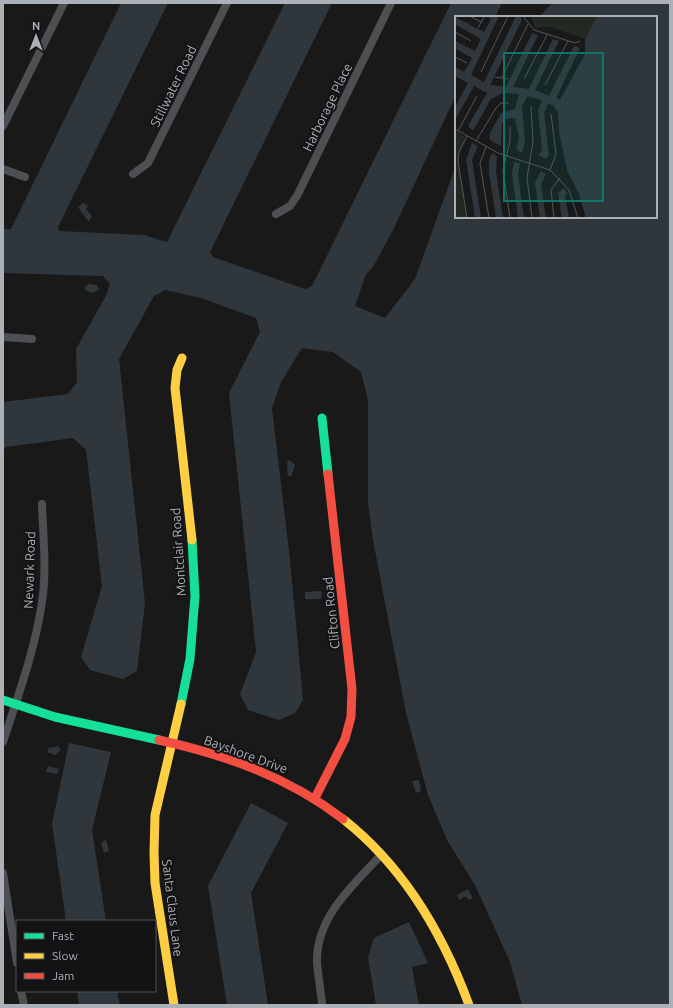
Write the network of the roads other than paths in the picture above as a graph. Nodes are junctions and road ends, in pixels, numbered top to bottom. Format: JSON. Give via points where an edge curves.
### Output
{"nodes":[{"id":1,"x":64,"y":3,"type":"edge"},
{"id":2,"x":227,"y":3,"type":"edge"},
{"id":3,"x":391,"y":3,"type":"edge"},
{"id":4,"x":3,"y":126,"type":"edge"},
{"id":5,"x":3,"y":169,"type":"edge"},
{"id":6,"x":133,"y":174,"type":"dead end"},
{"id":7,"x":24,"y":177,"type":"dead end"},
{"id":8,"x":276,"y":214,"type":"dead end"},
{"id":9,"x":3,"y":337,"type":"edge"},
{"id":10,"x":32,"y":339,"type":"dead end"},
{"id":11,"x":182,"y":358,"type":"dead end"},
{"id":12,"x":322,"y":418,"type":"dead end"},
{"id":13,"x":42,"y":504,"type":"dead end"},
{"id":14,"x":3,"y":700,"type":"edge"},
{"id":15,"x":15,"y":705,"type":"junction"},
{"id":16,"x":3,"y":742,"type":"edge"},
{"id":17,"x":173,"y":744,"type":"junction"},
{"id":18,"x":315,"y":798,"type":"junction"},
{"id":19,"x":381,"y":855,"type":"junction"},
{"id":20,"x":3,"y":873,"type":"edge"},
{"id":21,"x":16,"y":957,"type":"edge"},
{"id":22,"x":21,"y":992,"type":"edge"},
{"id":23,"x":24,"y":1005,"type":"edge"},
{"id":24,"x":174,"y":1005,"type":"edge"},
{"id":25,"x":322,"y":1005,"type":"edge"},
{"id":26,"x":469,"y":1005,"type":"edge"}],
"edges":[{"from":1,"to":4,"type":"street"},
{"from":2,"to":6,"type":"street","name":"Stillwater Road","via":[[148,164]]},
{"from":3,"to":8,"type":"street","name":"Harborage Place","via":[[296,196],[290,206]]},
{"from":5,"to":7,"type":"street"},
{"from":9,"to":10,"type":"street"},
{"from":11,"to":17,"type":"street","name":"Montclair Road","via":[[177,370],[175,388],[192,533],[195,596],[190,659]]},
{"from":12,"to":18,"type":"street","name":"Clifton Road","via":[[352,689],[351,717],[345,739]]},
{"from":13,"to":15,"type":"street","name":"Newark Road","via":[[42,601],[30,658]]},
{"from":14,"to":15,"type":"street","name":"Bayshore Drive"},
{"from":15,"to":16,"type":"street","name":"Newark Road"},
{"from":15,"to":17,"type":"street","name":"Bayshore Drive","via":[[59,718]]},
{"from":17,"to":18,"type":"street","name":"Bayshore Drive","via":[[216,755],[268,773]]},
{"from":17,"to":24,"type":"street","name":"Santa Claus Lane","via":[[155,815],[154,853],[155,883]]},
{"from":18,"to":19,"type":"street","name":"Bayshore Drive","via":[[352,826]]},
{"from":19,"to":25,"type":"street","via":[[340,900],[325,925],[320,938],[317,961]]},
{"from":19,"to":26,"type":"street","name":"Bayshore Drive","via":[[409,888],[441,936],[463,984]]},
{"from":20,"to":21,"type":"street"},
{"from":22,"to":23,"type":"street"}]}
